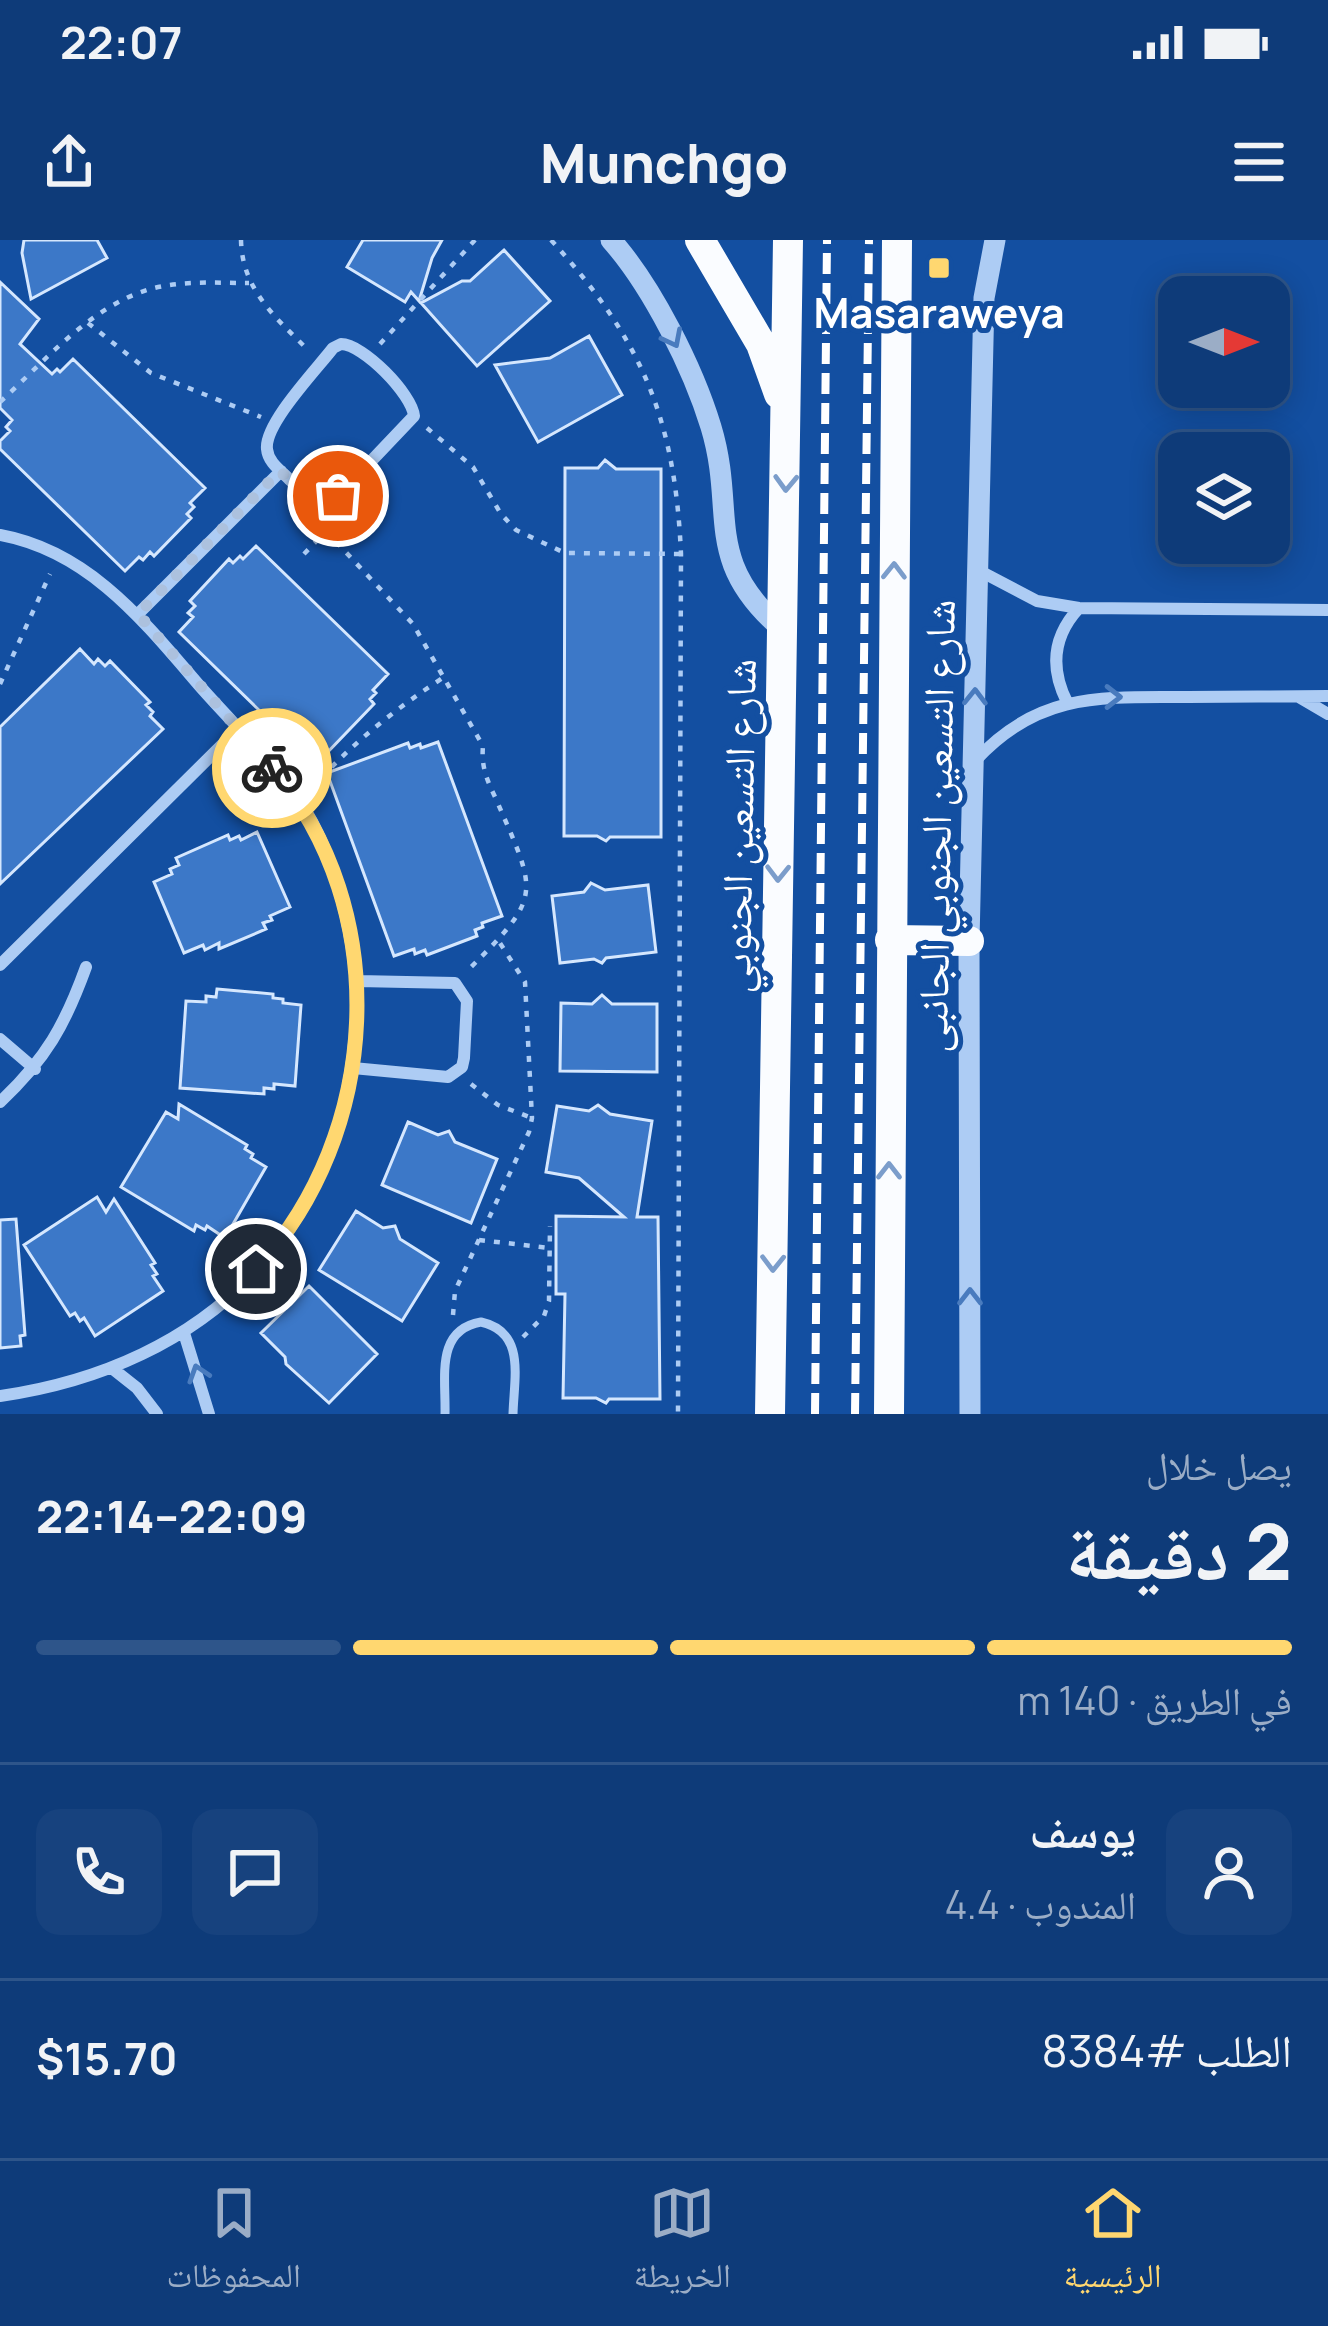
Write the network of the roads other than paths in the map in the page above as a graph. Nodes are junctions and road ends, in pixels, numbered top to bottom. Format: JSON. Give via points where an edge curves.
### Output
{"nodes":[{"id":1,"x":611,"y":240,"type":"edge"},
{"id":2,"x":700,"y":240,"type":"edge"},
{"id":3,"x":788,"y":240,"type":"edge"},
{"id":4,"x":897,"y":240,"type":"edge"},
{"id":5,"x":918,"y":240,"type":"edge"},
{"id":6,"x":994,"y":240,"type":"edge"},
{"id":7,"x":896,"y":296,"type":"junction"},
{"id":8,"x":788,"y":416,"type":"junction"},
{"id":9,"x":280,"y":471,"type":"junction"},
{"id":10,"x":0,"y":535,"type":"edge"},
{"id":11,"x":978,"y":570,"type":"junction"},
{"id":12,"x":1079,"y":608,"type":"junction"},
{"id":13,"x":1328,"y":610,"type":"edge"},
{"id":14,"x":138,"y":614,"type":"junction"},
{"id":15,"x":782,"y":628,"type":"junction"},
{"id":16,"x":1298,"y":697,"type":"junction"},
{"id":17,"x":1328,"y":697,"type":"edge"},
{"id":18,"x":1067,"y":702,"type":"junction"},
{"id":19,"x":1328,"y":714,"type":"edge"},
{"id":20,"x":238,"y":729,"type":"junction"},
{"id":21,"x":974,"y":762,"type":"junction"},
{"id":22,"x":890,"y":940,"type":"junction"},
{"id":23,"x":969,"y":941,"type":"junction"},
{"id":24,"x":0,"y":965,"type":"edge"},
{"id":25,"x":86,"y":967,"type":"dead end"},
{"id":26,"x":358,"y":981,"type":"junction"},
{"id":27,"x":0,"y":1039,"type":"edge"},
{"id":28,"x":353,"y":1068,"type":"junction"},
{"id":29,"x":35,"y":1069,"type":"junction"},
{"id":30,"x":0,"y":1102,"type":"edge"},
{"id":31,"x":184,"y":1333,"type":"junction"},
{"id":32,"x":113,"y":1370,"type":"junction"},
{"id":33,"x":0,"y":1396,"type":"edge"},
{"id":34,"x":157,"y":1414,"type":"edge"},
{"id":35,"x":208,"y":1414,"type":"edge"},
{"id":36,"x":445,"y":1414,"type":"edge"},
{"id":37,"x":513,"y":1414,"type":"edge"},
{"id":38,"x":770,"y":1414,"type":"edge"},
{"id":39,"x":889,"y":1414,"type":"edge"},
{"id":40,"x":970,"y":1414,"type":"edge"}],
"edges":[{"from":1,"to":15,"type":"street","one_way":true,"via":[[673,335],[712,429],[736,578]]},
{"from":2,"to":8,"type":"main road","via":[[761,344]]},
{"from":3,"to":8,"type":"main road","name":"شارع التسعين الجنوبي"},
{"from":4,"to":7,"type":"main road"},
{"from":5,"to":7,"type":"main road"},
{"from":6,"to":11,"type":"street","name":"شارع التسعين الجنوبي الجانبى","via":[[984,298]]},
{"from":22,"to":7,"type":"main road","one_way":true},
{"from":8,"to":15,"type":"main road","name":"شارع التسعين الجنوبي","one_way":true},
{"from":9,"to":9,"type":"street","via":[[266,447],[275,422],[341,344],[358,347],[410,400],[413,416],[338,496],[307,496]]},
{"from":9,"to":14,"type":"street"},
{"from":10,"to":14,"type":"street","via":[[59,555]]},
{"from":11,"to":12,"type":"street","via":[[1037,601]]},
{"from":21,"to":11,"type":"street","name":"شارع التسعين الجنوبي الجانبى","one_way":true},
{"from":12,"to":13,"type":"street"},
{"from":12,"to":18,"type":"street","via":[[1055,660]]},
{"from":14,"to":20,"type":"street"},
{"from":15,"to":38,"type":"main road","name":"شارع التسعين الجنوبي","one_way":true},
{"from":16,"to":17,"type":"street"},
{"from":18,"to":16,"type":"street","one_way":true},
{"from":16,"to":19,"type":"street"},
{"from":18,"to":21,"type":"street","via":[[998,736]]},
{"from":20,"to":24,"type":"street"},
{"from":20,"to":26,"type":"street","via":[[300,801],[345,909]]},
{"from":21,"to":23,"type":"street","name":"شارع التسعين الجنوبي الجانبى"},
{"from":22,"to":23,"type":"main road"},
{"from":39,"to":22,"type":"main road","one_way":true},
{"from":40,"to":23,"type":"street","name":"شارع التسعين الجنوبي الجانبى","one_way":true},
{"from":25,"to":29,"type":"street","via":[[67,1020]]},
{"from":26,"to":28,"type":"street"},
{"from":26,"to":28,"type":"street","via":[[455,983],[467,1001],[464,1058],[448,1077]]},
{"from":27,"to":29,"type":"street"},
{"from":28,"to":31,"type":"street","via":[[338,1131],[302,1209],[235,1293]]},
{"from":29,"to":30,"type":"street"},
{"from":31,"to":32,"type":"street"},
{"from":35,"to":31,"type":"street","one_way":true},
{"from":32,"to":33,"type":"street"},
{"from":32,"to":34,"type":"street"},
{"from":36,"to":37,"type":"lane","via":[[446,1347],[467,1324],[481,1322],[507,1333],[514,1346]]}]}
